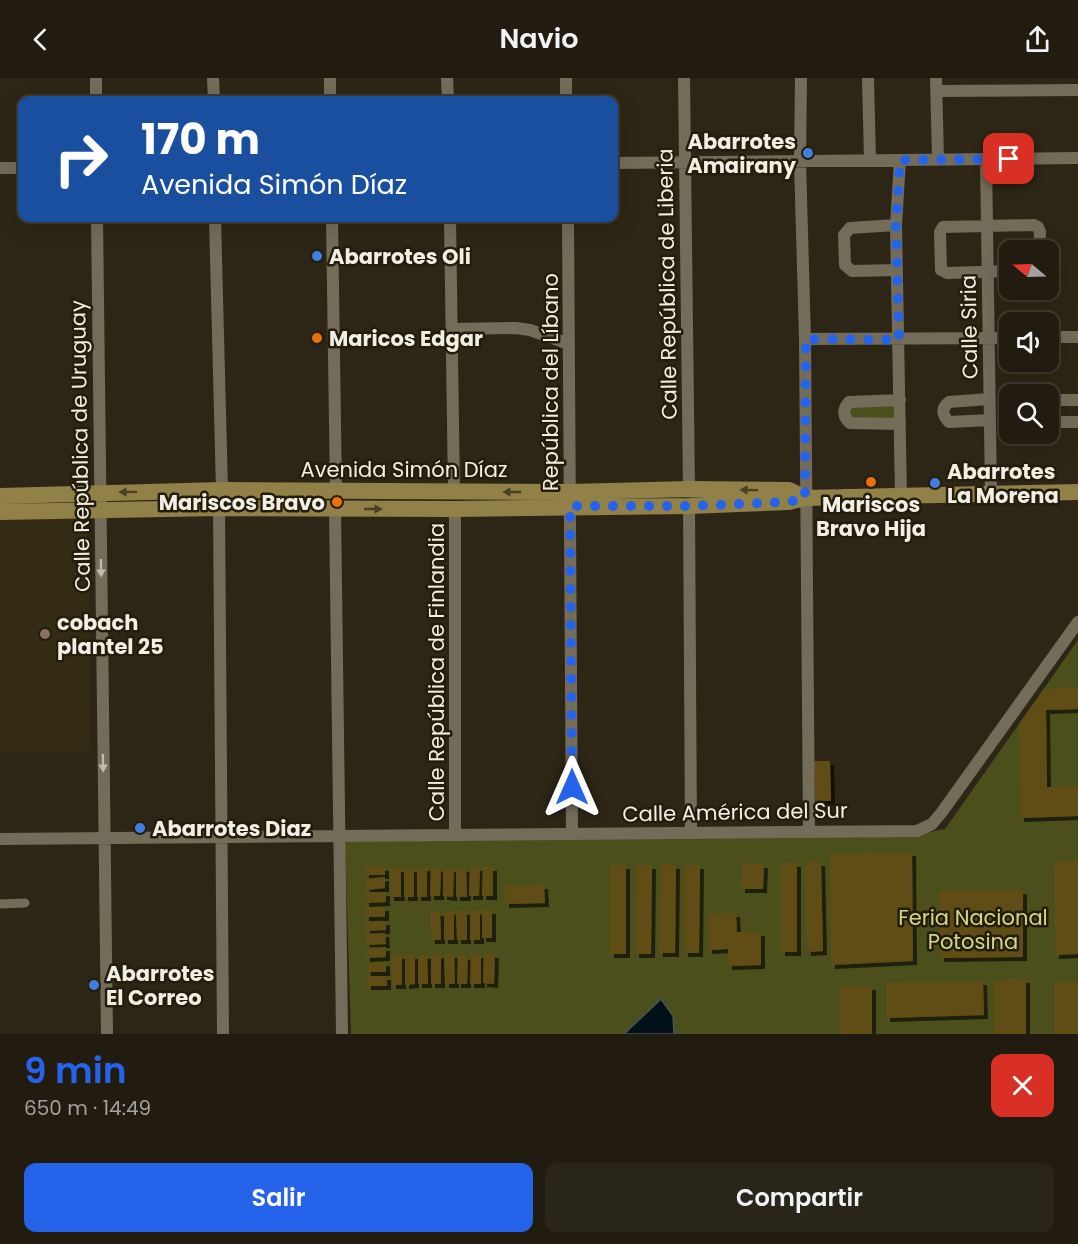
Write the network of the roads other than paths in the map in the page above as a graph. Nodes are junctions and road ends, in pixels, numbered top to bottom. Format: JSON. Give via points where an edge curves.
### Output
{"nodes":[{"id":1,"x":96,"y":78,"type":"edge"},
{"id":2,"x":213,"y":78,"type":"edge"},
{"id":3,"x":330,"y":78,"type":"edge"},
{"id":4,"x":447,"y":78,"type":"edge"},
{"id":5,"x":566,"y":78,"type":"edge"},
{"id":6,"x":684,"y":78,"type":"edge"},
{"id":7,"x":801,"y":78,"type":"edge"},
{"id":8,"x":868,"y":78,"type":"edge"},
{"id":9,"x":936,"y":78,"type":"edge"},
{"id":10,"x":1078,"y":90,"type":"edge"},
{"id":11,"x":937,"y":92,"type":"junction"},
{"id":12,"x":96,"y":96,"type":"edge"},
{"id":13,"x":214,"y":96,"type":"edge"},
{"id":14,"x":330,"y":96,"type":"edge"},
{"id":15,"x":448,"y":96,"type":"edge"},
{"id":16,"x":566,"y":96,"type":"edge"},
{"id":17,"x":1078,"y":158,"type":"edge"},
{"id":18,"x":938,"y":159,"type":"junction"},
{"id":19,"x":986,"y":159,"type":"junction"},
{"id":20,"x":870,"y":160,"type":"junction"},
{"id":21,"x":900,"y":160,"type":"junction"},
{"id":22,"x":800,"y":161,"type":"junction"},
{"id":23,"x":686,"y":162,"type":"junction"},
{"id":24,"x":618,"y":163,"type":"edge"},
{"id":25,"x":0,"y":168,"type":"edge"},
{"id":26,"x":18,"y":168,"type":"edge"},
{"id":27,"x":97,"y":222,"type":"edge"},
{"id":28,"x":215,"y":222,"type":"edge"},
{"id":29,"x":332,"y":222,"type":"edge"},
{"id":30,"x":450,"y":222,"type":"edge"},
{"id":31,"x":568,"y":222,"type":"edge"},
{"id":32,"x":896,"y":225,"type":"junction"},
{"id":33,"x":986,"y":225,"type":"junction"},
{"id":34,"x":1040,"y":240,"type":"edge"},
{"id":35,"x":897,"y":270,"type":"junction"},
{"id":36,"x":987,"y":271,"type":"junction"},
{"id":37,"x":999,"y":271,"type":"edge"},
{"id":38,"x":452,"y":329,"type":"junction"},
{"id":39,"x":1078,"y":337,"type":"edge"},
{"id":40,"x":988,"y":338,"type":"junction"},
{"id":41,"x":999,"y":338,"type":"edge"},
{"id":42,"x":1059,"y":338,"type":"edge"},
{"id":43,"x":806,"y":339,"type":"junction"},
{"id":44,"x":899,"y":340,"type":"junction"},
{"id":45,"x":569,"y":344,"type":"junction"},
{"id":46,"x":989,"y":399,"type":"junction"},
{"id":47,"x":900,"y":400,"type":"junction"},
{"id":48,"x":1059,"y":400,"type":"edge"},
{"id":49,"x":1078,"y":400,"type":"edge"},
{"id":50,"x":990,"y":420,"type":"junction"},
{"id":51,"x":1059,"y":422,"type":"edge"},
{"id":52,"x":1078,"y":422,"type":"edge"},
{"id":53,"x":900,"y":424,"type":"junction"},
{"id":54,"x":222,"y":490,"type":"junction"},
{"id":55,"x":454,"y":492,"type":"junction"},
{"id":56,"x":1078,"y":492,"type":"edge"},
{"id":57,"x":991,"y":494,"type":"junction"},
{"id":58,"x":0,"y":496,"type":"edge"},
{"id":59,"x":901,"y":496,"type":"junction"},
{"id":60,"x":689,"y":498,"type":"junction"},
{"id":61,"x":805,"y":498,"type":"junction"},
{"id":62,"x":570,"y":499,"type":"junction"},
{"id":63,"x":335,"y":500,"type":"junction"},
{"id":64,"x":100,"y":501,"type":"junction"},
{"id":65,"x":219,"y":508,"type":"junction"},
{"id":66,"x":455,"y":509,"type":"junction"},
{"id":67,"x":0,"y":512,"type":"edge"},
{"id":68,"x":1078,"y":622,"type":"edge"},
{"id":69,"x":809,"y":831,"type":"junction"},
{"id":70,"x":691,"y":832,"type":"junction"},
{"id":71,"x":572,"y":833,"type":"junction"},
{"id":72,"x":455,"y":835,"type":"junction"},
{"id":73,"x":339,"y":836,"type":"junction"},
{"id":74,"x":222,"y":837,"type":"junction"},
{"id":75,"x":104,"y":838,"type":"junction"},
{"id":76,"x":0,"y":839,"type":"edge"},
{"id":77,"x":25,"y":903,"type":"dead end"},
{"id":78,"x":0,"y":904,"type":"edge"},
{"id":79,"x":107,"y":1034,"type":"edge"},
{"id":80,"x":223,"y":1034,"type":"edge"},
{"id":81,"x":342,"y":1034,"type":"edge"}],
"edges":[{"from":1,"to":12,"type":"street"},
{"from":2,"to":13,"type":"street"},
{"from":3,"to":14,"type":"street"},
{"from":4,"to":15,"type":"street"},
{"from":5,"to":16,"type":"street"},
{"from":6,"to":23,"type":"street","name":"Calle República de Liberia"},
{"from":7,"to":22,"type":"street"},
{"from":8,"to":20,"type":"street"},
{"from":9,"to":11,"type":"street"},
{"from":10,"to":11,"type":"street"},
{"from":11,"to":18,"type":"street"},
{"from":17,"to":19,"type":"street"},
{"from":18,"to":19,"type":"street"},
{"from":18,"to":21,"type":"street"},
{"from":19,"to":33,"type":"street","name":"Calle Siria"},
{"from":20,"to":21,"type":"street"},
{"from":20,"to":22,"type":"street"},
{"from":21,"to":32,"type":"street"},
{"from":22,"to":23,"type":"street"},
{"from":22,"to":43,"type":"street"},
{"from":23,"to":24,"type":"street"},
{"from":23,"to":60,"type":"street","name":"Calle República de Liberia"},
{"from":25,"to":26,"type":"street"},
{"from":27,"to":64,"type":"street","name":"Calle República de Uruguay"},
{"from":28,"to":54,"type":"street"},
{"from":29,"to":63,"type":"street"},
{"from":30,"to":38,"type":"street"},
{"from":31,"to":45,"type":"street","name":"República del Líbano"},
{"from":32,"to":35,"type":"street"},
{"from":32,"to":35,"type":"street","via":[[849,228],[844,235],[848,269]]},
{"from":33,"to":34,"type":"street","via":[[1034,225],[1040,232]]},
{"from":33,"to":36,"type":"street","name":"Calle Siria"},
{"from":33,"to":36,"type":"street","via":[[943,227],[940,264],[947,273]]},
{"from":35,"to":44,"type":"street"},
{"from":36,"to":37,"type":"street"},
{"from":36,"to":40,"type":"street","name":"Calle Siria"},
{"from":38,"to":45,"type":"street","via":[[516,328]]},
{"from":38,"to":55,"type":"street"},
{"from":39,"to":42,"type":"street"},
{"from":40,"to":41,"type":"street"},
{"from":40,"to":44,"type":"street"},
{"from":40,"to":46,"type":"street","name":"Calle Siria"},
{"from":43,"to":44,"type":"street"},
{"from":43,"to":61,"type":"street"},
{"from":44,"to":47,"type":"street"},
{"from":45,"to":62,"type":"street","name":"República del Líbano"},
{"from":46,"to":50,"type":"street","name":"Calle Siria"},
{"from":46,"to":50,"type":"street","via":[[949,402],[943,412],[949,422]]},
{"from":47,"to":53,"type":"street"},
{"from":47,"to":53,"type":"street","via":[[849,402],[843,413],[850,423]]},
{"from":48,"to":49,"type":"street"},
{"from":50,"to":57,"type":"street","name":"Calle Siria"},
{"from":51,"to":52,"type":"street"},
{"from":53,"to":59,"type":"street"},
{"from":54,"to":63,"type":"main road","name":"Avenida Simón Díaz"},
{"from":54,"to":64,"type":"main road","name":"Avenida Simón Díaz","one_way":true},
{"from":62,"to":55,"type":"main road","name":"Avenida Simón Díaz","one_way":true},
{"from":55,"to":63,"type":"main road","name":"Avenida Simón Díaz"},
{"from":56,"to":57,"type":"main road","name":"Avenida Simón Díaz"},
{"from":57,"to":59,"type":"main road","name":"Avenida Simón Díaz"},
{"from":58,"to":64,"type":"main road","name":"Avenida Simón Díaz"},
{"from":59,"to":61,"type":"main road","name":"Avenida Simón Díaz"},
{"from":60,"to":61,"type":"main road","name":"Avenida Simón Díaz","via":[[789,490]]},
{"from":60,"to":62,"type":"main road","name":"Avenida Simón Díaz"},
{"from":60,"to":70,"type":"street","name":"Calle República de Liberia"},
{"from":61,"to":69,"type":"street"},
{"from":62,"to":66,"type":"main road","name":"Avenida Simón Díaz"},
{"from":62,"to":71,"type":"street","name":"República del Líbano"},
{"from":63,"to":65,"type":"main road","name":"Avenida Simón Díaz"},
{"from":63,"to":66,"type":"main road","name":"Avenida Simón Díaz","one_way":true},
{"from":63,"to":73,"type":"street"},
{"from":64,"to":65,"type":"main road","name":"Avenida Simón Díaz"},
{"from":64,"to":67,"type":"main road","name":"Avenida Simón Díaz"},
{"from":64,"to":75,"type":"street","name":"Calle República de Uruguay","one_way":true},
{"from":65,"to":74,"type":"street"},
{"from":66,"to":72,"type":"street","name":"Calle República de Finlandia"},
{"from":68,"to":69,"type":"street","name":"Calle América del Sur","via":[[932,824],[917,831]]},
{"from":69,"to":70,"type":"street","name":"Calle América del Sur"},
{"from":70,"to":71,"type":"street","name":"Calle América del Sur"},
{"from":71,"to":72,"type":"street","name":"Calle América del Sur"},
{"from":72,"to":73,"type":"street","name":"Calle América del Sur"},
{"from":73,"to":74,"type":"street","name":"Calle América del Sur"},
{"from":73,"to":81,"type":"street"},
{"from":74,"to":75,"type":"street","name":"Calle América del Sur"},
{"from":74,"to":80,"type":"street"},
{"from":75,"to":76,"type":"street","name":"Calle América del Sur"},
{"from":75,"to":79,"type":"street","name":"Calle República de Uruguay"},
{"from":77,"to":78,"type":"street"}]}
